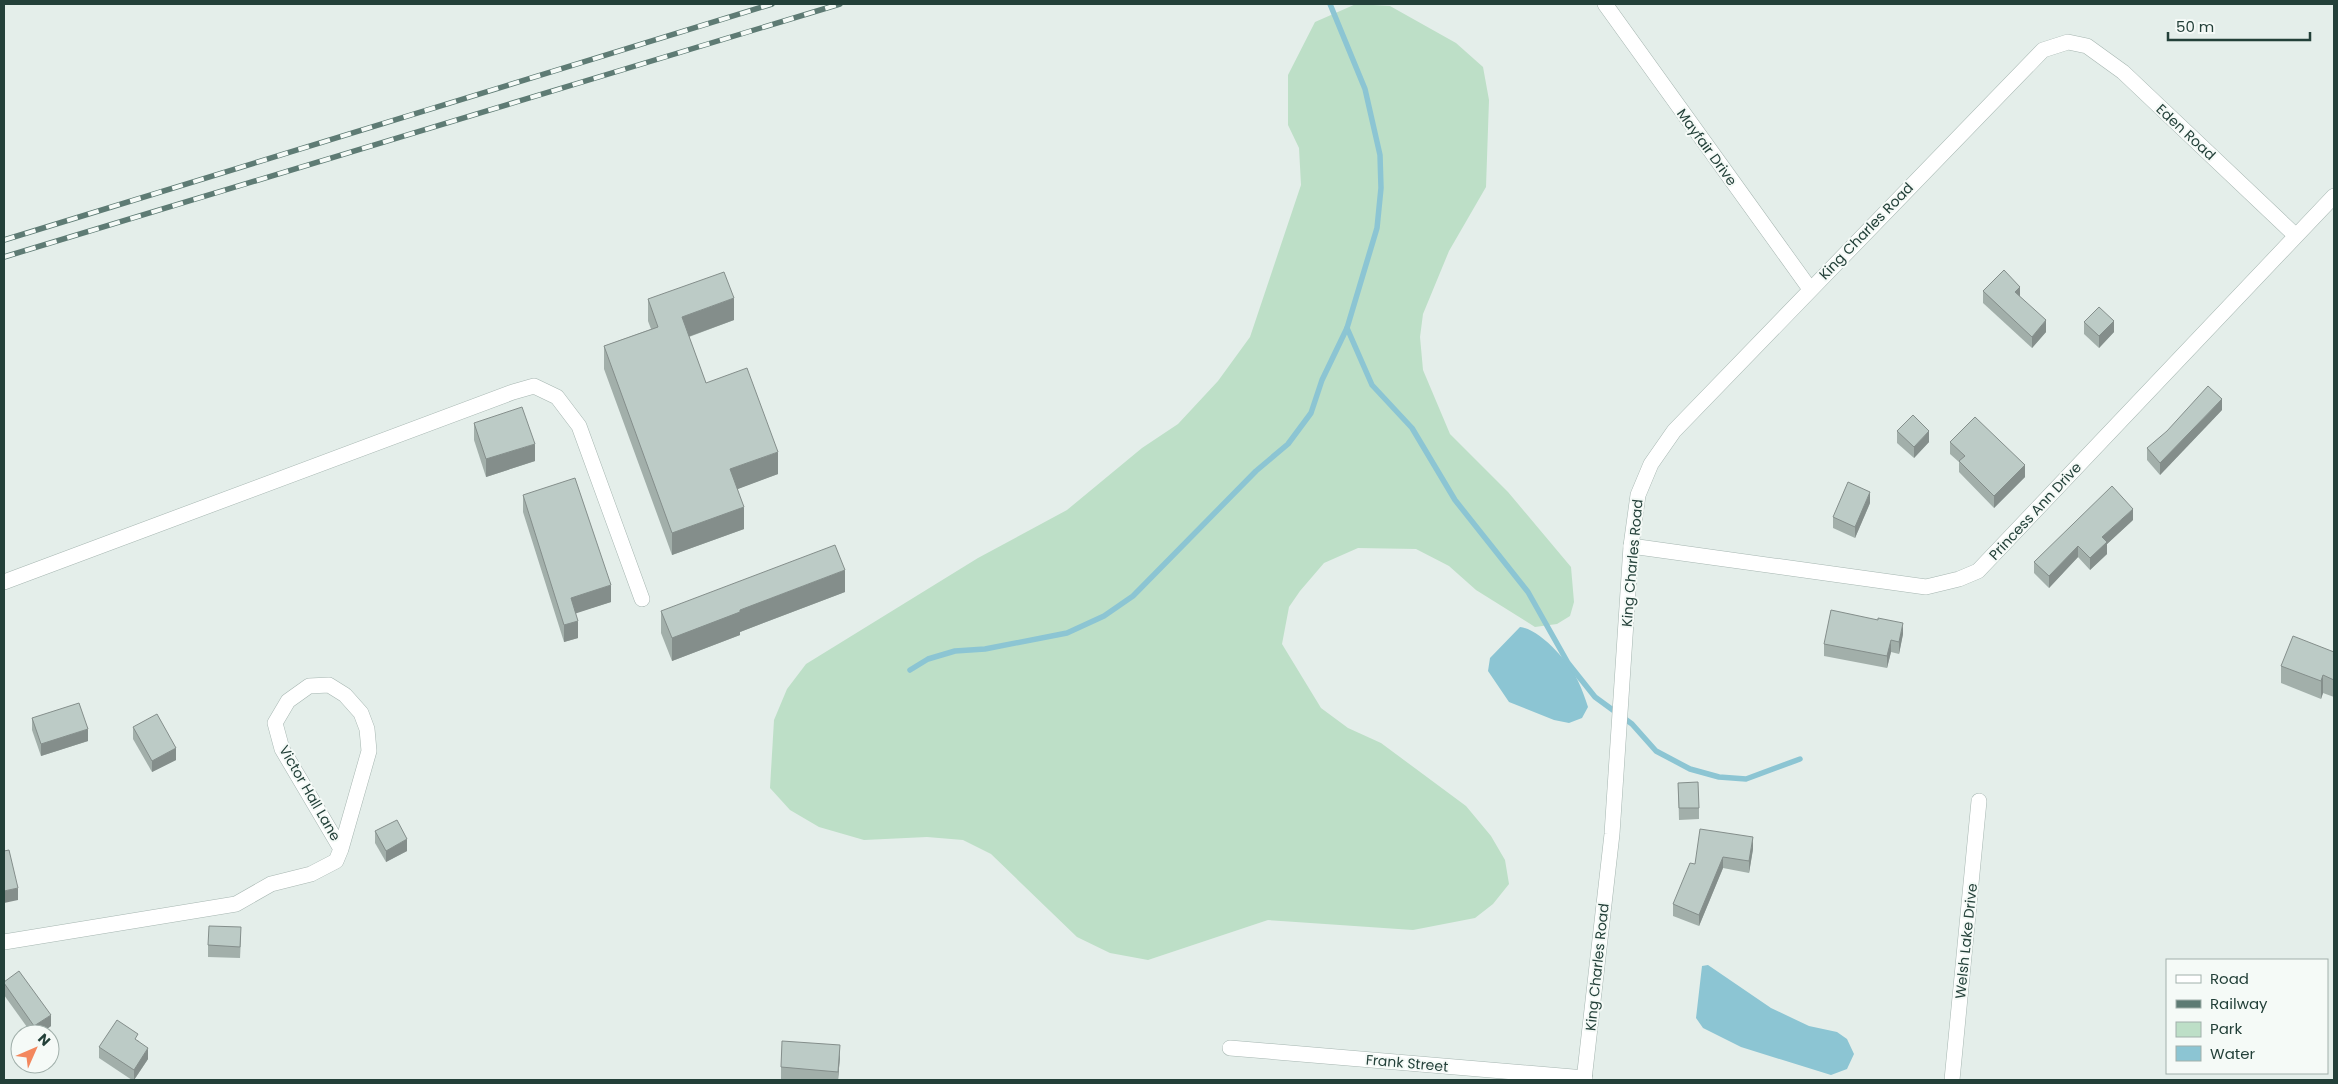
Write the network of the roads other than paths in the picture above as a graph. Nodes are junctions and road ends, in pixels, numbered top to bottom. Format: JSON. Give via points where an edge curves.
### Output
{"nodes":[{"id":1,"x":1604,"y":4,"type":"edge"},
{"id":2,"x":2068,"y":42,"type":"joint"},
{"id":3,"x":2334,"y":196,"type":"edge"},
{"id":4,"x":2295,"y":235,"type":"junction"},
{"id":5,"x":1810,"y":290,"type":"junction"},
{"id":6,"x":1631,"y":546,"type":"junction"},
{"id":7,"x":4,"y":582,"type":"edge"},
{"id":8,"x":642,"y":599,"type":"dead end"},
{"id":9,"x":1979,"y":801,"type":"dead end"},
{"id":10,"x":342,"y":849,"type":"junction"},
{"id":11,"x":4,"y":942,"type":"edge"},
{"id":12,"x":1230,"y":1048,"type":"dead end"},
{"id":13,"x":1584,"y":1079,"type":"edge"},
{"id":14,"x":1952,"y":1080,"type":"edge"}],
"edges":[{"from":1,"to":5,"type":"street","name":"Mayfair Drive"},
{"from":2,"to":4,"type":"street","name":"Eden Road","via":[[2086,46],[2123,72]]},
{"from":2,"to":5,"type":"street","name":"King Charles Road","via":[[2043,50]]},
{"from":3,"to":4,"type":"street","name":"Princess Ann Drive"},
{"from":4,"to":6,"type":"street","name":"Princess Ann Drive","via":[[1978,571],[1926,587]]},
{"from":5,"to":6,"type":"street","name":"King Charles Road","via":[[1674,431],[1651,464],[1638,494]]},
{"from":6,"to":13,"type":"street","name":"King Charles Road","via":[[1612,834]]},
{"from":7,"to":8,"type":"street","via":[[534,386],[557,397],[580,426]]},
{"from":9,"to":14,"type":"street","name":"Welsh Lake Drive"},
{"from":10,"to":10,"type":"street","name":"Victor Hall Lane","via":[[282,749],[275,723],[288,701],[309,686],[329,685],[345,695],[360,713],[367,730],[369,751]]},
{"from":10,"to":11,"type":"street","name":"Victor Hall Lane","via":[[336,861],[311,874],[271,884],[236,904]]},
{"from":12,"to":13,"type":"street","name":"Frank Street"}]}
